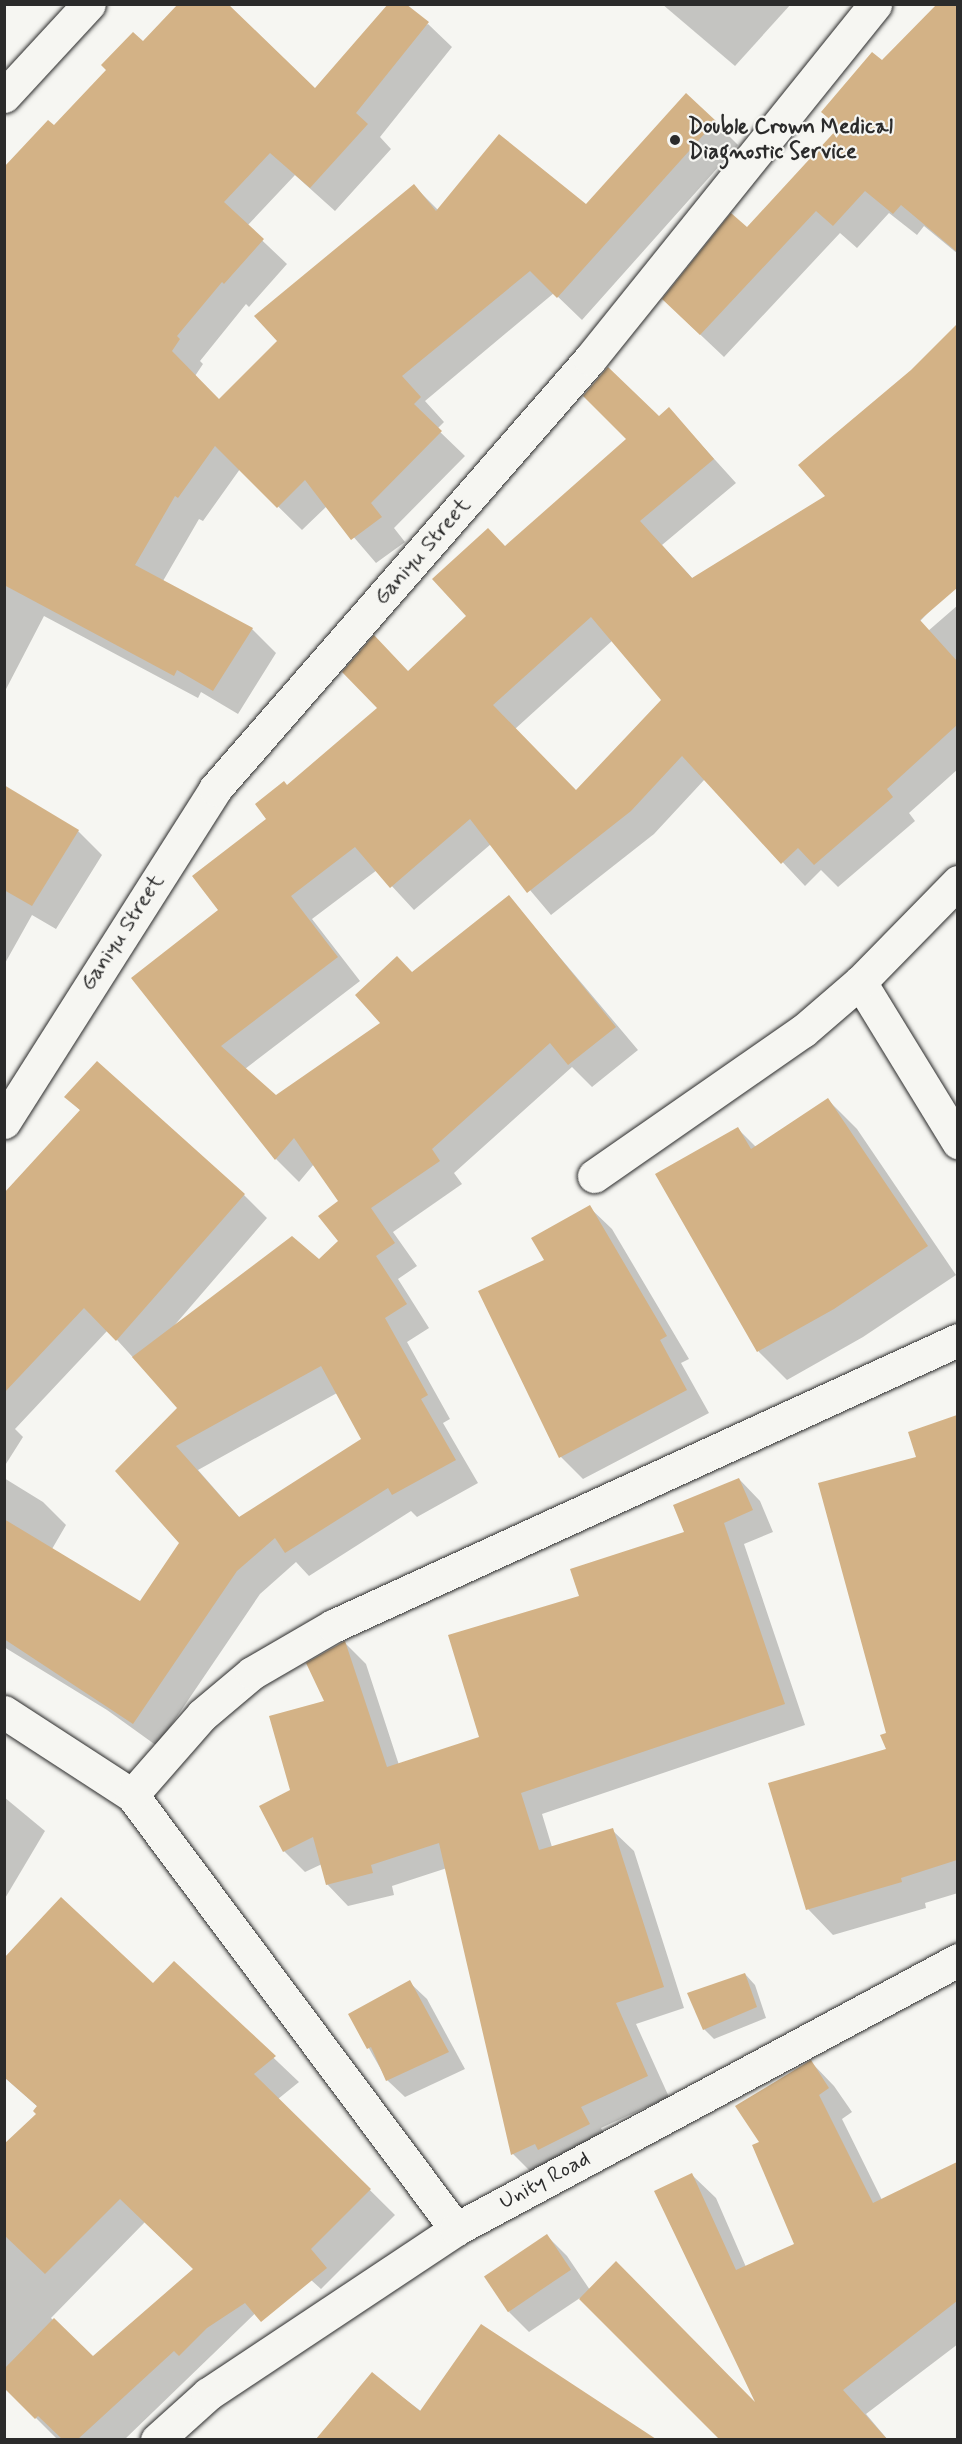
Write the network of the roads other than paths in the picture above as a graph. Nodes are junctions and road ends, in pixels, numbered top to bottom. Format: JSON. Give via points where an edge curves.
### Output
{"nodes":[{"id":1,"x":89,"y":4,"type":"edge"},
{"id":2,"x":875,"y":4,"type":"edge"},
{"id":3,"x":4,"y":96,"type":"edge"},
{"id":4,"x":957,"y":882,"type":"edge"},
{"id":5,"x":860,"y":982,"type":"junction"},
{"id":6,"x":4,"y":1122,"type":"edge"},
{"id":7,"x":957,"y":1142,"type":"edge"},
{"id":8,"x":594,"y":1176,"type":"dead end"},
{"id":9,"x":957,"y":1340,"type":"edge"},
{"id":10,"x":4,"y":1712,"type":"edge"},
{"id":11,"x":132,"y":1795,"type":"junction"},
{"id":12,"x":957,"y":1960,"type":"edge"},
{"id":13,"x":456,"y":2229,"type":"junction"},
{"id":14,"x":157,"y":2439,"type":"edge"}],
"edges":[{"from":1,"to":3,"type":"street"},
{"from":2,"to":6,"type":"street","name":"Ganiyu Street","via":[[590,359],[215,789]]},
{"from":4,"to":5,"type":"street"},
{"from":5,"to":7,"type":"street"},
{"from":5,"to":8,"type":"street","via":[[803,1031]]},
{"from":9,"to":11,"type":"street","via":[[333,1626],[252,1673],[219,1701]]},
{"from":10,"to":11,"type":"street"},
{"from":11,"to":13,"type":"street"},
{"from":12,"to":13,"type":"street","name":"Unity Road"},
{"from":13,"to":14,"type":"street","name":"Unity Road","via":[[208,2394]]}]}
